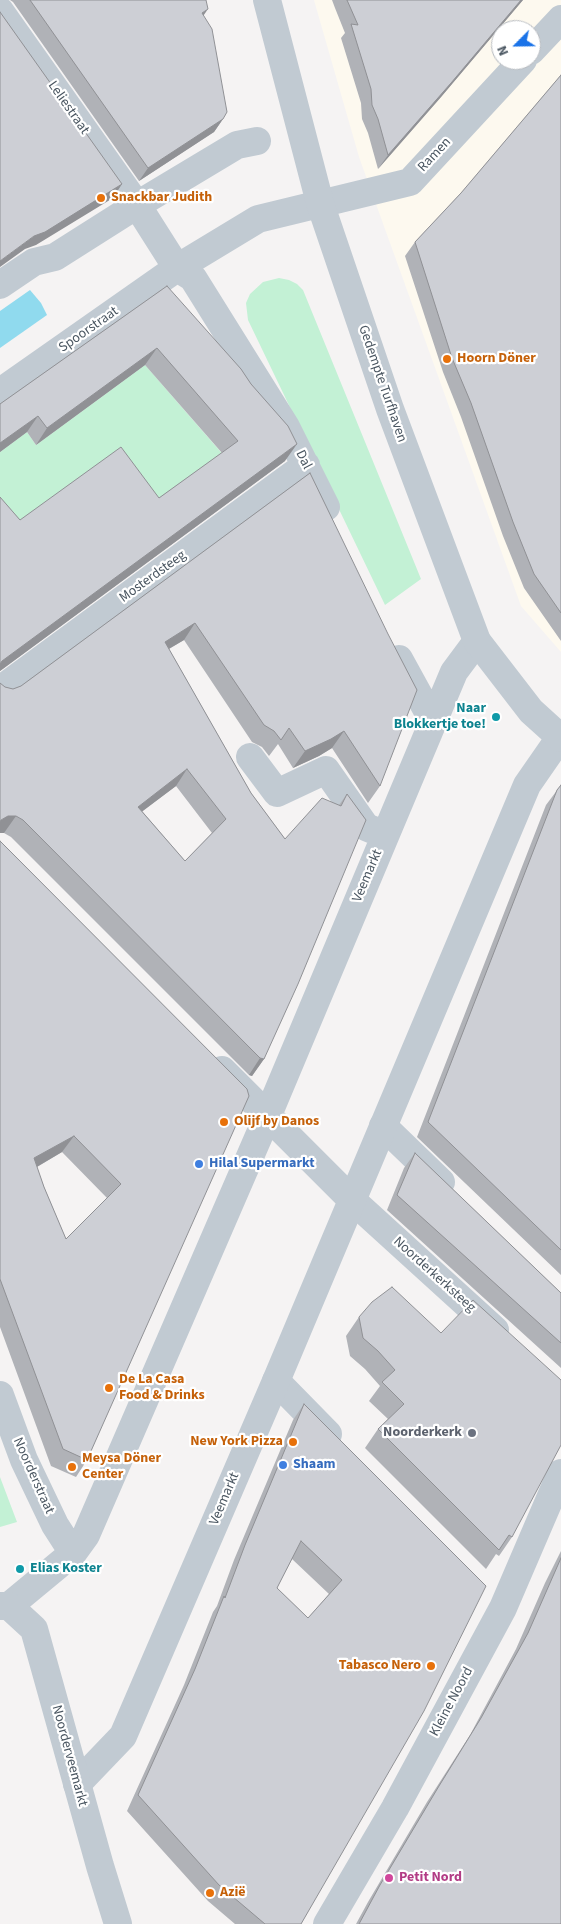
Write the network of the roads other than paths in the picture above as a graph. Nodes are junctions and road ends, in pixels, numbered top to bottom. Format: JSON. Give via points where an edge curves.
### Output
{"nodes":[{"id":1,"x":267,"y":0,"type":"edge"},
{"id":2,"x":0,"y":11,"type":"edge"},
{"id":3,"x":561,"y":19,"type":"edge"},
{"id":4,"x":541,"y":41,"type":"edge"},
{"id":5,"x":514,"y":70,"type":"edge"},
{"id":6,"x":258,"y":141,"type":"dead end"},
{"id":7,"x":320,"y":203,"type":"junction"},
{"id":8,"x":137,"y":205,"type":"junction"},
{"id":9,"x":177,"y":268,"type":"junction"},
{"id":10,"x":0,"y":285,"type":"edge"},
{"id":11,"x":0,"y":392,"type":"edge"},
{"id":12,"x":306,"y":465,"type":"junction"},
{"id":13,"x":335,"y":528,"type":"edge"},
{"id":14,"x":386,"y":635,"type":"edge"},
{"id":15,"x":476,"y":641,"type":"junction"},
{"id":16,"x":0,"y":690,"type":"edge"},
{"id":17,"x":433,"y":721,"type":"junction"},
{"id":18,"x":560,"y":737,"type":"edge"},
{"id":19,"x":250,"y":757,"type":"dead end"},
{"id":20,"x":385,"y":835,"type":"junction"},
{"id":21,"x":204,"y":1051,"type":"edge"},
{"id":22,"x":268,"y":1115,"type":"junction"},
{"id":23,"x":382,"y":1126,"type":"junction"},
{"id":24,"x":352,"y":1200,"type":"junction"},
{"id":25,"x":461,"y":1201,"type":"edge"},
{"id":26,"x":510,"y":1344,"type":"edge"},
{"id":27,"x":276,"y":1381,"type":"junction"},
{"id":28,"x":0,"y":1395,"type":"edge"},
{"id":29,"x":344,"y":1450,"type":"edge"},
{"id":30,"x":561,"y":1473,"type":"edge"},
{"id":31,"x":73,"y":1553,"type":"junction"},
{"id":32,"x":482,"y":1587,"type":"edge"},
{"id":33,"x":5,"y":1606,"type":"edge"},
{"id":34,"x":503,"y":1608,"type":"junction"},
{"id":35,"x":77,"y":1784,"type":"junction"},
{"id":36,"x":118,"y":1924,"type":"edge"},
{"id":37,"x":327,"y":1924,"type":"edge"}],
"edges":[{"from":1,"to":7,"type":"street","name":"Gedempte Turfhaven"},
{"from":2,"to":8,"type":"street","name":"Leliestraat"},
{"from":3,"to":4,"type":"street"},
{"from":5,"to":7,"type":"street","name":"Ramen","via":[[410,182]]},
{"from":6,"to":8,"type":"street","via":[[237,145]]},
{"from":7,"to":9,"type":"street","name":"Spoorstraat","via":[[258,219]]},
{"from":7,"to":15,"type":"street","name":"Gedempte Turfhaven"},
{"from":8,"to":9,"type":"street"},
{"from":8,"to":10,"type":"street","via":[[54,256],[34,262]]},
{"from":9,"to":11,"type":"street","name":"Spoorstraat"},
{"from":9,"to":12,"type":"street","name":"Dal","via":[[193,278],[286,427]]},
{"from":12,"to":13,"type":"street","name":"Dal"},
{"from":12,"to":16,"type":"street","name":"Mosterdsteeg"},
{"from":14,"to":17,"type":"street"},
{"from":15,"to":17,"type":"street","name":"Veemarkt","via":[[454,672]]},
{"from":15,"to":18,"type":"street","name":"Gedempte Turfhaven","via":[[531,711]]},
{"from":17,"to":20,"type":"street","name":"Veemarkt"},
{"from":18,"to":23,"type":"street","name":"Veemarkt","via":[[526,785]]},
{"from":19,"to":20,"type":"street","via":[[276,793],[326,770],[366,827]]},
{"from":20,"to":22,"type":"street","name":"Veemarkt"},
{"from":21,"to":22,"type":"street"},
{"from":22,"to":24,"type":"street"},
{"from":22,"to":31,"type":"street","name":"Veemarkt","via":[[86,1534]]},
{"from":23,"to":24,"type":"street","name":"Veemarkt"},
{"from":23,"to":25,"type":"street"},
{"from":24,"to":26,"type":"street","name":"Noorderkerksteeg"},
{"from":24,"to":27,"type":"street","name":"Veemarkt"},
{"from":27,"to":29,"type":"street"},
{"from":27,"to":35,"type":"street","name":"Veemarkt","via":[[123,1736]]},
{"from":28,"to":31,"type":"street","name":"Noorderstraat","via":[[24,1460],[55,1525]]},
{"from":30,"to":34,"type":"street","name":"Kleine Noord"},
{"from":31,"to":33,"type":"street","name":"Veemarkt"},
{"from":32,"to":34,"type":"street"},
{"from":33,"to":35,"type":"street","name":"Noorderveemarkt","via":[[34,1629]]},
{"from":34,"to":37,"type":"street","name":"Kleine Noord","via":[[395,1808]]},
{"from":35,"to":36,"type":"street","name":"Noorderveemarkt"}]}
